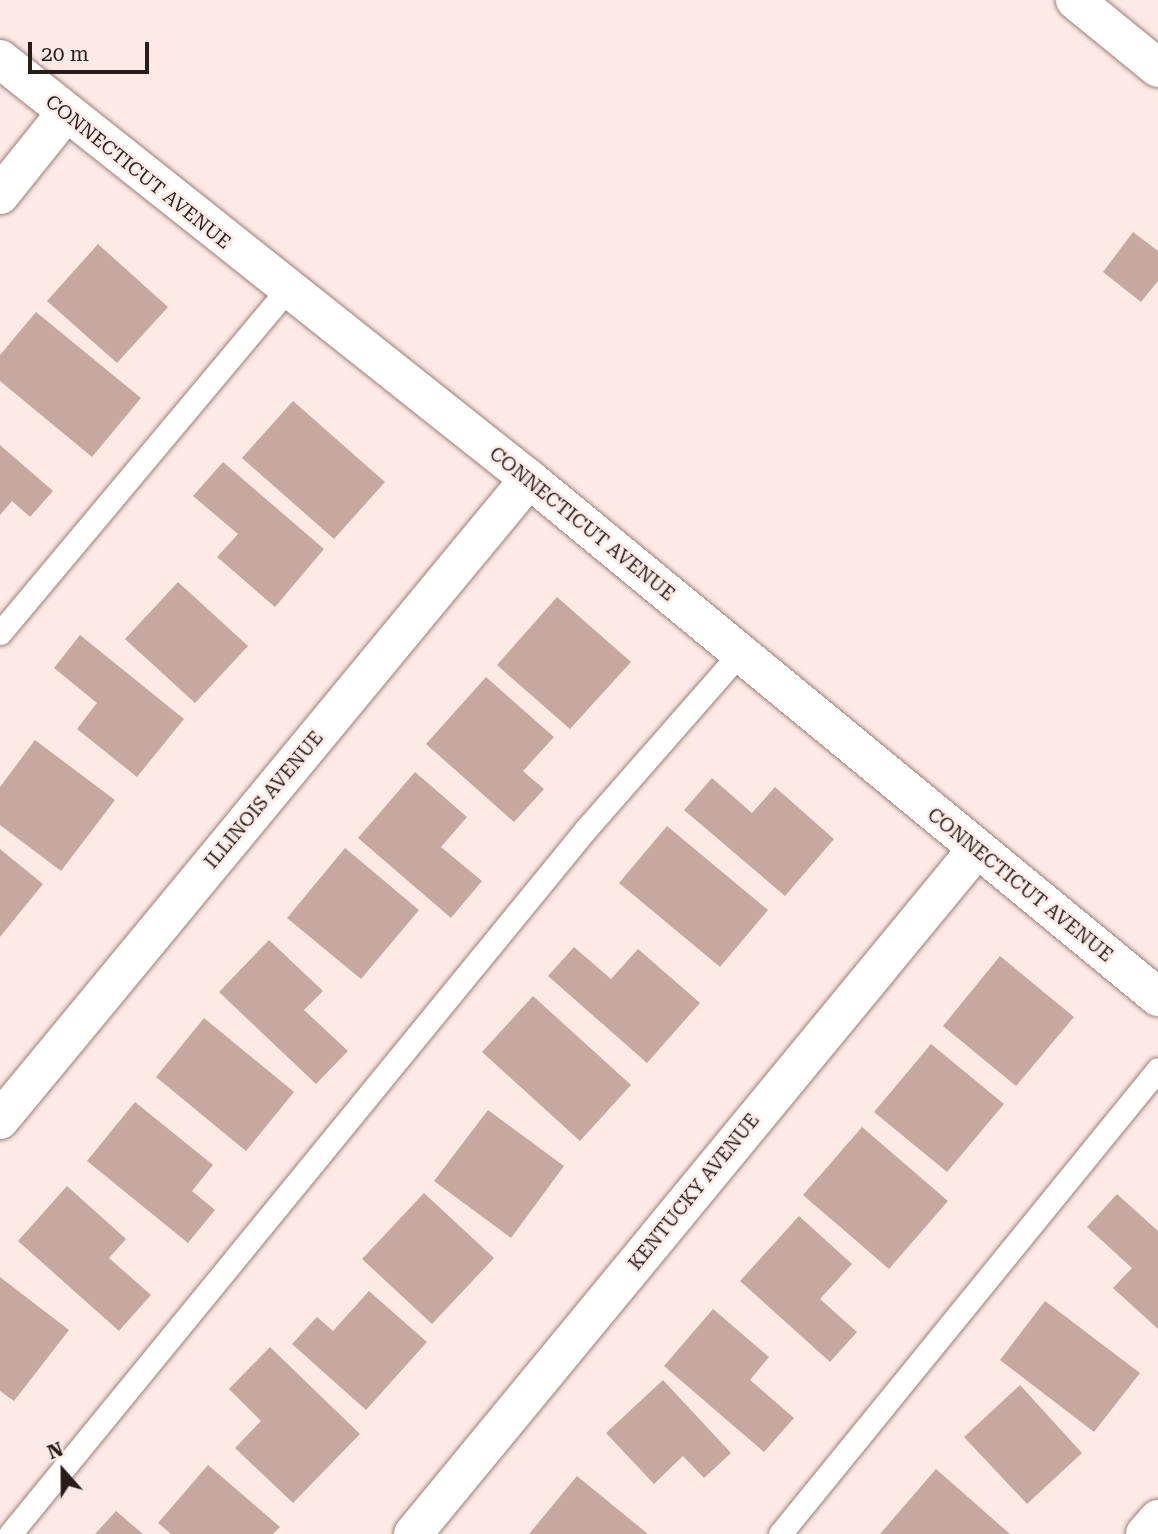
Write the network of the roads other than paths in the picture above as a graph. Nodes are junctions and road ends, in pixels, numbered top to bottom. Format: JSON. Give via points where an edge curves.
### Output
{"nodes":[{"id":1,"x":1075,"y":0,"type":"edge"},
{"id":2,"x":0,"y":59,"type":"edge"},
{"id":3,"x":1158,"y":68,"type":"edge"},
{"id":4,"x":64,"y":116,"type":"junction"},
{"id":5,"x":0,"y":195,"type":"edge"},
{"id":6,"x":287,"y":290,"type":"junction"},
{"id":7,"x":529,"y":479,"type":"junction"},
{"id":8,"x":0,"y":633,"type":"edge"},
{"id":9,"x":739,"y":654,"type":"junction"},
{"id":10,"x":976,"y":850,"type":"junction"},
{"id":11,"x":1158,"y":997,"type":"edge"},
{"id":12,"x":1158,"y":1069,"type":"edge"},
{"id":13,"x":0,"y":1120,"type":"edge"},
{"id":14,"x":1158,"y":1519,"type":"edge"},
{"id":15,"x":10,"y":1534,"type":"edge"},
{"id":16,"x":413,"y":1534,"type":"edge"},
{"id":17,"x":780,"y":1534,"type":"edge"},
{"id":18,"x":1146,"y":1534,"type":"edge"}],
"edges":[{"from":1,"to":3,"type":"street"},
{"from":2,"to":4,"type":"street","name":"CONNECTICUT AVENUE"},
{"from":4,"to":5,"type":"street"},
{"from":4,"to":6,"type":"street","name":"CONNECTICUT AVENUE"},
{"from":6,"to":7,"type":"street","name":"CONNECTICUT AVENUE"},
{"from":6,"to":8,"type":"lane"},
{"from":7,"to":9,"type":"street","name":"CONNECTICUT AVENUE"},
{"from":7,"to":13,"type":"street","name":"ILLINOIS AVENUE"},
{"from":9,"to":10,"type":"street","name":"CONNECTICUT AVENUE"},
{"from":9,"to":15,"type":"lane","via":[[586,829]]},
{"from":10,"to":11,"type":"street","name":"CONNECTICUT AVENUE"},
{"from":10,"to":16,"type":"street","name":"KENTUCKY AVENUE"},
{"from":12,"to":17,"type":"lane"},
{"from":14,"to":18,"type":"street"}]}
